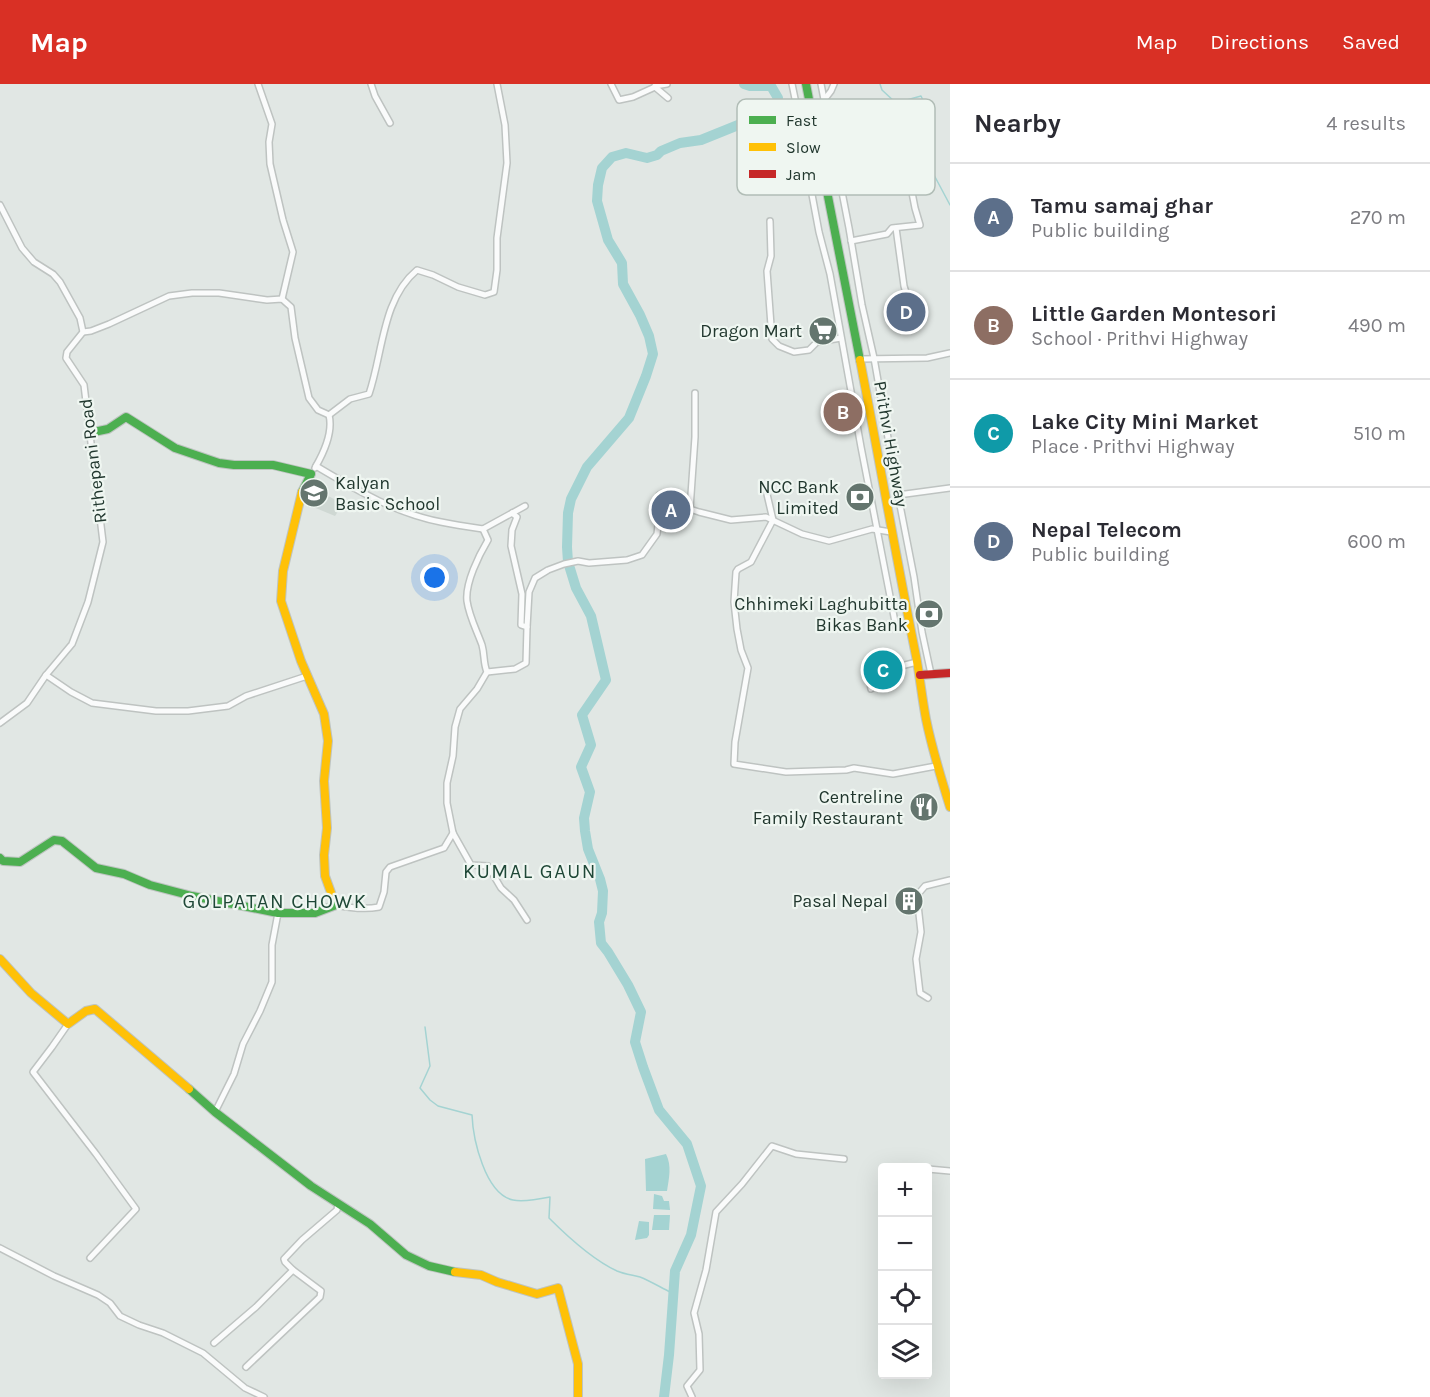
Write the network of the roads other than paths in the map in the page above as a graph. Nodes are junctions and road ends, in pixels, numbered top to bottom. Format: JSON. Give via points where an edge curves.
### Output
{"nodes":[{"id":1,"x":258,"y":84,"type":"edge"},
{"id":2,"x":371,"y":84,"type":"edge"},
{"id":3,"x":497,"y":84,"type":"edge"},
{"id":4,"x":611,"y":84,"type":"edge"},
{"id":5,"x":667,"y":84,"type":"edge"},
{"id":6,"x":792,"y":84,"type":"edge"},
{"id":7,"x":806,"y":84,"type":"edge"},
{"id":8,"x":821,"y":84,"type":"edge"},
{"id":9,"x":834,"y":84,"type":"edge"},
{"id":10,"x":654,"y":86,"type":"edge"},
{"id":11,"x":668,"y":98,"type":"dead end"},
{"id":12,"x":795,"y":99,"type":"edge"},
{"id":13,"x":809,"y":99,"type":"edge"},
{"id":14,"x":824,"y":99,"type":"edge"},
{"id":15,"x":825,"y":99,"type":"edge"},
{"id":16,"x":390,"y":123,"type":"dead end"},
{"id":17,"x":812,"y":195,"type":"edge"},
{"id":18,"x":826,"y":195,"type":"edge"},
{"id":19,"x":843,"y":195,"type":"edge"},
{"id":20,"x":912,"y":195,"type":"edge"},
{"id":21,"x":0,"y":205,"type":"edge"},
{"id":22,"x":770,"y":220,"type":"dead end"},
{"id":23,"x":848,"y":223,"type":"junction"},
{"id":24,"x":832,"y":226,"type":"junction"},
{"id":25,"x":896,"y":228,"type":"junction"},
{"id":26,"x":851,"y":241,"type":"junction"},
{"id":27,"x":282,"y":299,"type":"junction"},
{"id":28,"x":909,"y":303,"type":"dead end"},
{"id":29,"x":83,"y":332,"type":"junction"},
{"id":30,"x":841,"y":338,"type":"junction"},
{"id":31,"x":950,"y":353,"type":"edge"},
{"id":32,"x":874,"y":358,"type":"junction"},
{"id":33,"x":860,"y":359,"type":"junction"},
{"id":34,"x":695,"y":393,"type":"dead end"},
{"id":35,"x":329,"y":415,"type":"junction"},
{"id":36,"x":89,"y":433,"type":"junction"},
{"id":37,"x":316,"y":466,"type":"junction"},
{"id":38,"x":310,"y":474,"type":"junction"},
{"id":39,"x":950,"y":488,"type":"edge"},
{"id":40,"x":766,"y":490,"type":"dead end"},
{"id":41,"x":898,"y":495,"type":"junction"},
{"id":42,"x":525,"y":506,"type":"dead end"},
{"id":43,"x":690,"y":509,"type":"junction"},
{"id":44,"x":512,"y":513,"type":"junction"},
{"id":45,"x":773,"y":520,"type":"junction"},
{"id":46,"x":483,"y":529,"type":"junction"},
{"id":47,"x":877,"y":530,"type":"junction"},
{"id":48,"x":891,"y":532,"type":"junction"},
{"id":49,"x":909,"y":623,"type":"junction"},
{"id":50,"x":527,"y":627,"type":"junction"},
{"id":51,"x":917,"y":662,"type":"junction"},
{"id":52,"x":487,"y":672,"type":"junction"},
{"id":53,"x":950,"y":673,"type":"edge"},
{"id":54,"x":931,"y":674,"type":"junction"},
{"id":55,"x":46,"y":675,"type":"junction"},
{"id":56,"x":920,"y":675,"type":"junction"},
{"id":57,"x":307,"y":676,"type":"junction"},
{"id":58,"x":871,"y":689,"type":"dead end"},
{"id":59,"x":0,"y":723,"type":"edge"},
{"id":60,"x":937,"y":766,"type":"junction"},
{"id":61,"x":949,"y":802,"type":"edge"},
{"id":62,"x":453,"y":832,"type":"junction"},
{"id":63,"x":0,"y":858,"type":"edge"},
{"id":64,"x":950,"y":879,"type":"edge"},
{"id":65,"x":336,"y":905,"type":"junction"},
{"id":66,"x":278,"y":913,"type":"junction"},
{"id":67,"x":527,"y":920,"type":"dead end"},
{"id":68,"x":0,"y":959,"type":"edge"},
{"id":69,"x":928,"y":998,"type":"dead end"},
{"id":70,"x":68,"y":1024,"type":"junction"},
{"id":71,"x":215,"y":1112,"type":"junction"},
{"id":72,"x":844,"y":1159,"type":"dead end"},
{"id":73,"x":932,"y":1169,"type":"edge"},
{"id":74,"x":950,"y":1171,"type":"edge"},
{"id":75,"x":338,"y":1204,"type":"junction"},
{"id":76,"x":0,"y":1248,"type":"edge"},
{"id":77,"x":90,"y":1258,"type":"dead end"},
{"id":78,"x":293,"y":1270,"type":"junction"},
{"id":79,"x":214,"y":1343,"type":"dead end"},
{"id":80,"x":246,"y":1367,"type":"dead end"},
{"id":81,"x":264,"y":1397,"type":"edge"},
{"id":82,"x":578,"y":1397,"type":"edge"},
{"id":83,"x":692,"y":1397,"type":"edge"}],
"edges":[{"from":1,"to":27,"type":"street","via":[[272,124],[270,164],[293,252]]},
{"from":2,"to":16,"type":"street"},
{"from":3,"to":35,"type":"street","via":[[507,164],[494,292],[485,295],[417,270],[407,278],[386,324],[369,394],[350,399]]},
{"from":4,"to":10,"type":"street","via":[[619,100]]},
{"from":5,"to":10,"type":"street"},
{"from":6,"to":12,"type":"street"},
{"from":7,"to":13,"type":"main road","name":"Prithvi Highway"},
{"from":8,"to":14,"type":"street"},
{"from":9,"to":15,"type":"street"},
{"from":10,"to":11,"type":"street"},
{"from":17,"to":30,"type":"street"},
{"from":18,"to":24,"type":"main road","name":"Prithvi Highway"},
{"from":19,"to":23,"type":"street"},
{"from":20,"to":25,"type":"street","via":[[920,225]]},
{"from":21,"to":29,"type":"street","via":[[22,248],[60,282],[80,318]]},
{"from":22,"to":30,"type":"street","via":[[771,256],[767,271],[772,339],[794,352],[809,350],[817,342]]},
{"from":23,"to":24,"type":"street"},
{"from":23,"to":26,"type":"street"},
{"from":24,"to":33,"type":"main road","name":"Prithvi Highway"},
{"from":25,"to":26,"type":"street"},
{"from":25,"to":28,"type":"street"},
{"from":26,"to":32,"type":"street"},
{"from":27,"to":29,"type":"street","via":[[219,292],[169,296]]},
{"from":27,"to":35,"type":"street","via":[[291,307],[309,398],[318,410]]},
{"from":29,"to":36,"type":"street","name":"Rithepani Road","via":[[66,358],[84,386]]},
{"from":30,"to":47,"type":"street"},
{"from":31,"to":32,"type":"street","via":[[927,358]]},
{"from":32,"to":33,"type":"street"},
{"from":32,"to":41,"type":"street"},
{"from":33,"to":48,"type":"main road","name":"Prithvi Highway"},
{"from":34,"to":43,"type":"street"},
{"from":35,"to":37,"type":"street","via":[[331,423]]},
{"from":36,"to":38,"type":"main road","via":[[108,429],[126,417],[175,448],[219,463],[273,465]]},
{"from":36,"to":55,"type":"street","name":"Rithepani Road","via":[[103,542],[88,602],[72,644]]},
{"from":37,"to":38,"type":"street"},
{"from":37,"to":46,"type":"street","via":[[362,494],[406,512]]},
{"from":38,"to":57,"type":"main road","via":[[301,495],[283,571],[281,600]]},
{"from":39,"to":41,"type":"street"},
{"from":40,"to":45,"type":"street"},
{"from":41,"to":54,"type":"street"},
{"from":42,"to":44,"type":"street"},
{"from":43,"to":45,"type":"street","via":[[731,520]]},
{"from":43,"to":50,"type":"street","via":[[672,503],[663,493],[656,503],[657,534],[642,555],[627,560],[564,564],[535,578],[529,592]]},
{"from":44,"to":46,"type":"street"},
{"from":44,"to":50,"type":"street","via":[[517,517],[511,546],[522,594],[521,625]]},
{"from":45,"to":47,"type":"street","via":[[829,541]]},
{"from":45,"to":60,"type":"street","via":[[751,562],[736,572],[737,629],[748,668],[734,764],[786,772],[854,768],[894,774]]},
{"from":46,"to":52,"type":"street","via":[[488,540],[477,559],[467,599]]},
{"from":47,"to":48,"type":"street"},
{"from":47,"to":49,"type":"street","via":[[896,627]]},
{"from":48,"to":49,"type":"main road","name":"Prithvi Highway"},
{"from":49,"to":51,"type":"main road","name":"Prithvi Highway"},
{"from":50,"to":52,"type":"street","via":[[526,663],[515,669]]},
{"from":51,"to":56,"type":"main road","name":"Prithvi Highway"},
{"from":51,"to":58,"type":"street","via":[[897,667],[897,673],[870,677]]},
{"from":52,"to":62,"type":"street","via":[[460,709],[455,727],[447,783]]},
{"from":53,"to":54,"type":"main road"},
{"from":54,"to":56,"type":"main road"},
{"from":55,"to":57,"type":"street","via":[[92,703],[156,711],[228,706]]},
{"from":55,"to":59,"type":"street","name":"Rithepani Road","via":[[27,703]]},
{"from":56,"to":60,"type":"main road","name":"Prithvi Highway"},
{"from":57,"to":65,"type":"main road","via":[[324,714],[328,741],[324,781],[325,876]]},
{"from":60,"to":61,"type":"main road","name":"Prithvi Highway"},
{"from":62,"to":65,"type":"street","via":[[444,848],[390,867],[379,907]]},
{"from":62,"to":67,"type":"street","via":[[471,865],[488,866]]},
{"from":63,"to":66,"type":"main road","via":[[20,862],[54,840],[62,841],[96,868],[192,896]]},
{"from":64,"to":69,"type":"street","via":[[925,886],[919,893],[921,932],[916,959],[920,993]]},
{"from":65,"to":66,"type":"main road","via":[[315,913]]},
{"from":66,"to":71,"type":"street","via":[[272,945],[272,982]]},
{"from":68,"to":70,"type":"main road","via":[[31,993]]},
{"from":70,"to":71,"type":"main road","via":[[95,1009]]},
{"from":70,"to":77,"type":"street","via":[[33,1072],[136,1209]]},
{"from":71,"to":75,"type":"main road"},
{"from":72,"to":83,"type":"street","via":[[796,1154],[772,1146],[716,1212],[694,1313],[700,1370],[687,1386]]},
{"from":73,"to":74,"type":"street"},
{"from":75,"to":78,"type":"street","via":[[337,1210],[284,1258]]},
{"from":75,"to":82,"type":"main road","via":[[370,1224],[406,1255],[429,1266],[481,1275],[537,1294],[558,1288],[578,1364]]},
{"from":76,"to":81,"type":"street","via":[[98,1295],[120,1316],[203,1353],[245,1388]]},
{"from":78,"to":79,"type":"street"},
{"from":78,"to":80,"type":"street","via":[[321,1291],[320,1297]]}]}
